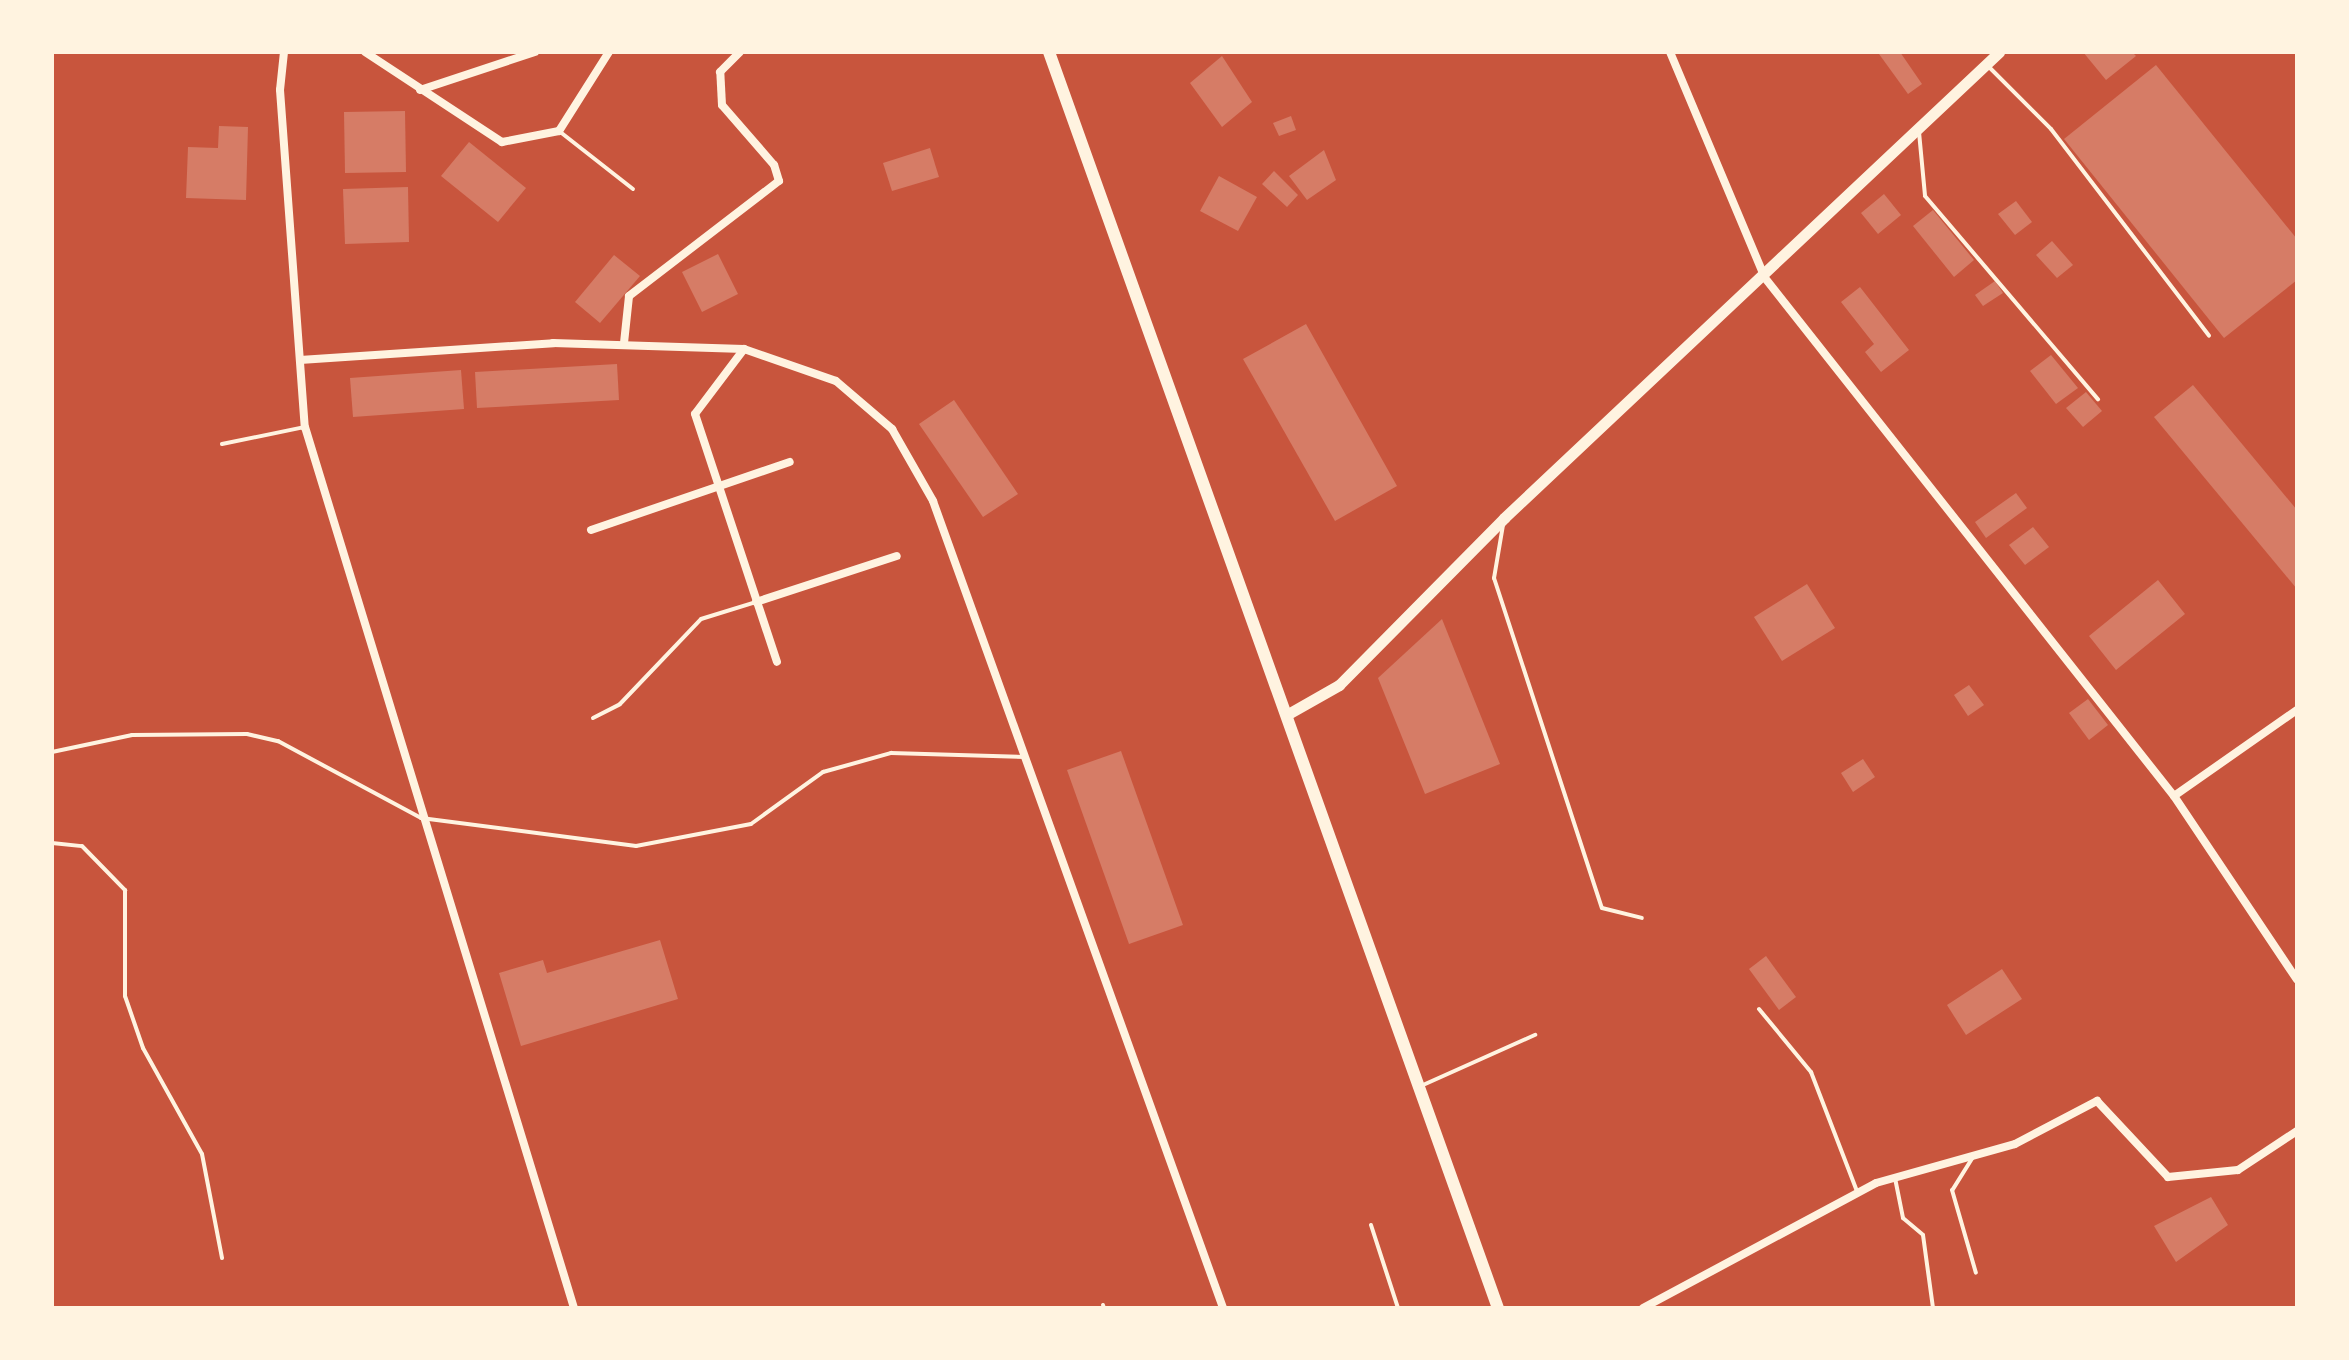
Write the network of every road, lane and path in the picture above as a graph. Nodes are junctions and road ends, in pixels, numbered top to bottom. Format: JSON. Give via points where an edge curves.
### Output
{"nodes":[{"id":1,"x":284,"y":52,"type":"edge"},
{"id":2,"x":365,"y":52,"type":"edge"},
{"id":3,"x":535,"y":52,"type":"edge"},
{"id":4,"x":609,"y":52,"type":"edge"},
{"id":5,"x":740,"y":52,"type":"edge"},
{"id":6,"x":1049,"y":52,"type":"edge"},
{"id":7,"x":1670,"y":52,"type":"edge"},
{"id":8,"x":1999,"y":52,"type":"edge"},
{"id":9,"x":1986,"y":64,"type":"junction"},
{"id":10,"x":420,"y":90,"type":"junction"},
{"id":11,"x":1918,"y":130,"type":"junction"},
{"id":12,"x":559,"y":131,"type":"junction"},
{"id":13,"x":633,"y":189,"type":"dead end"},
{"id":14,"x":1765,"y":278,"type":"junction"},
{"id":15,"x":2209,"y":336,"type":"dead end"},
{"id":16,"x":624,"y":343,"type":"junction"},
{"id":17,"x":744,"y":349,"type":"junction"},
{"id":18,"x":300,"y":360,"type":"junction"},
{"id":19,"x":2098,"y":399,"type":"dead end"},
{"id":20,"x":305,"y":427,"type":"junction"},
{"id":21,"x":222,"y":444,"type":"dead end"},
{"id":22,"x":790,"y":462,"type":"dead end"},
{"id":23,"x":717,"y":487,"type":"junction"},
{"id":24,"x":1504,"y":518,"type":"junction"},
{"id":25,"x":591,"y":530,"type":"dead end"},
{"id":26,"x":897,"y":556,"type":"dead end"},
{"id":27,"x":756,"y":602,"type":"junction"},
{"id":28,"x":777,"y":662,"type":"dead end"},
{"id":29,"x":2297,"y":710,"type":"edge"},
{"id":30,"x":1288,"y":714,"type":"junction"},
{"id":31,"x":593,"y":718,"type":"dead end"},
{"id":32,"x":52,"y":752,"type":"edge"},
{"id":33,"x":1027,"y":758,"type":"junction"},
{"id":34,"x":2174,"y":796,"type":"junction"},
{"id":35,"x":421,"y":818,"type":"junction"},
{"id":36,"x":52,"y":843,"type":"edge"},
{"id":37,"x":1642,"y":918,"type":"dead end"},
{"id":38,"x":2297,"y":980,"type":"edge"},
{"id":39,"x":1759,"y":1009,"type":"dead end"},
{"id":40,"x":1535,"y":1035,"type":"dead end"},
{"id":41,"x":1420,"y":1086,"type":"junction"},
{"id":42,"x":2297,"y":1131,"type":"edge"},
{"id":43,"x":1975,"y":1155,"type":"junction"},
{"id":44,"x":1895,"y":1178,"type":"junction"},
{"id":45,"x":1857,"y":1193,"type":"junction"},
{"id":46,"x":1371,"y":1225,"type":"dead end"},
{"id":47,"x":222,"y":1258,"type":"dead end"},
{"id":48,"x":1976,"y":1273,"type":"dead end"},
{"id":49,"x":574,"y":1308,"type":"edge"},
{"id":50,"x":1223,"y":1308,"type":"edge"},
{"id":51,"x":1398,"y":1308,"type":"edge"},
{"id":52,"x":1498,"y":1308,"type":"edge"},
{"id":53,"x":1643,"y":1308,"type":"edge"},
{"id":54,"x":1933,"y":1308,"type":"edge"}],
"edges":[{"from":1,"to":18,"type":"street","via":[[280,90]]},
{"from":2,"to":10,"type":"street"},
{"from":3,"to":10,"type":"street"},
{"from":4,"to":12,"type":"street"},
{"from":5,"to":16,"type":"street","via":[[720,72],[722,105],[774,165],[779,181],[629,296]]},
{"from":6,"to":30,"type":"main road"},
{"from":7,"to":14,"type":"street"},
{"from":8,"to":9,"type":"street"},
{"from":9,"to":11,"type":"street"},
{"from":9,"to":15,"type":"lane","via":[[2051,129]]},
{"from":10,"to":12,"type":"street","via":[[502,142]]},
{"from":11,"to":14,"type":"street"},
{"from":11,"to":19,"type":"lane","via":[[1925,196]]},
{"from":12,"to":13,"type":"lane"},
{"from":14,"to":24,"type":"street"},
{"from":14,"to":34,"type":"street"},
{"from":16,"to":17,"type":"street"},
{"from":16,"to":18,"type":"street"},
{"from":17,"to":23,"type":"street","via":[[695,414]]},
{"from":17,"to":33,"type":"street","via":[[836,381],[892,429],[933,501]]},
{"from":18,"to":20,"type":"street"},
{"from":20,"to":21,"type":"lane"},
{"from":20,"to":35,"type":"street"},
{"from":22,"to":23,"type":"street"},
{"from":23,"to":25,"type":"street"},
{"from":23,"to":27,"type":"street"},
{"from":24,"to":30,"type":"street","via":[[1339,685]]},
{"from":24,"to":37,"type":"lane","via":[[1494,578],[1602,908]]},
{"from":26,"to":27,"type":"street"},
{"from":27,"to":28,"type":"street"},
{"from":27,"to":31,"type":"lane","via":[[701,619],[620,704]]},
{"from":29,"to":34,"type":"street"},
{"from":30,"to":41,"type":"main road"},
{"from":32,"to":35,"type":"lane","via":[[132,735],[247,734],[278,741]]},
{"from":33,"to":35,"type":"lane","via":[[866,758],[823,772],[751,824],[664,845]]},
{"from":33,"to":50,"type":"street"},
{"from":34,"to":38,"type":"street"},
{"from":35,"to":49,"type":"street"},
{"from":36,"to":47,"type":"lane","via":[[82,846],[125,890],[125,996],[143,1048],[202,1154]]},
{"from":39,"to":45,"type":"lane","via":[[1811,1072]]},
{"from":40,"to":41,"type":"lane"},
{"from":41,"to":52,"type":"main road"},
{"from":42,"to":43,"type":"street","via":[[2238,1170],[2168,1177],[2097,1101],[2015,1144]]},
{"from":43,"to":44,"type":"street"},
{"from":43,"to":48,"type":"lane","via":[[1952,1190]]},
{"from":44,"to":45,"type":"street"},
{"from":44,"to":54,"type":"lane","via":[[1903,1218],[1923,1235]]},
{"from":45,"to":53,"type":"street"},
{"from":46,"to":51,"type":"lane"}]}
